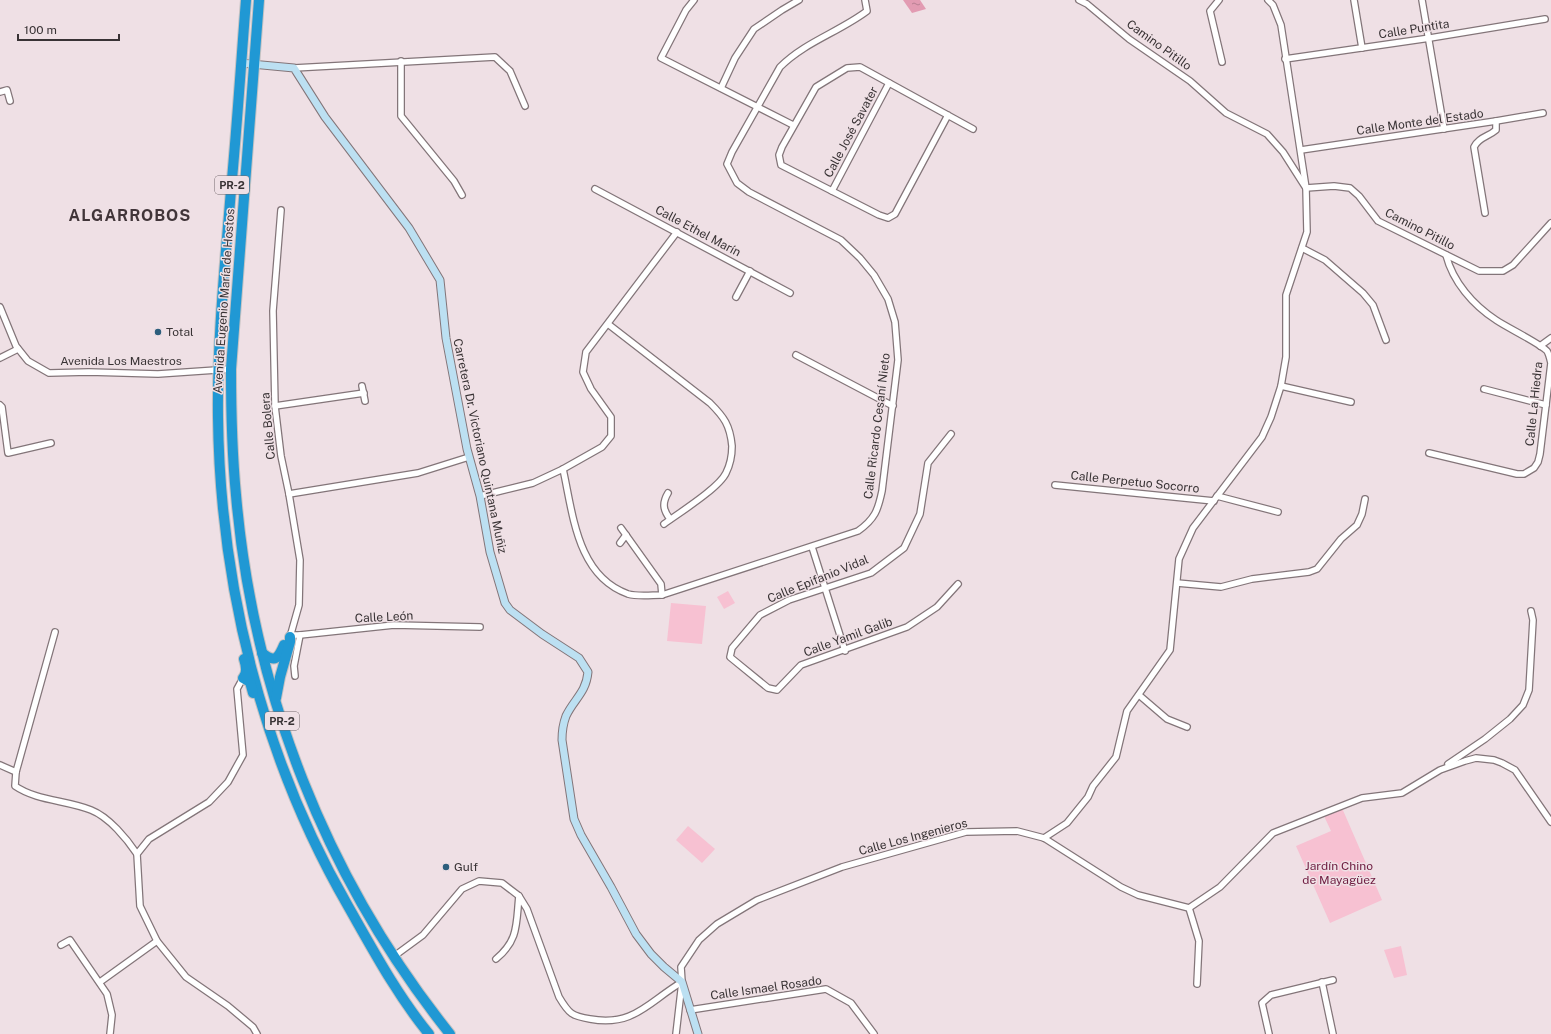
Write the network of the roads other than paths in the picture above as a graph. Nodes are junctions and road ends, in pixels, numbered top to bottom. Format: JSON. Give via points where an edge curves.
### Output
{"nodes":[{"id":1,"x":246,"y":0,"type":"edge"},
{"id":2,"x":259,"y":0,"type":"edge"},
{"id":3,"x":694,"y":0,"type":"edge"},
{"id":4,"x":799,"y":0,"type":"edge"},
{"id":5,"x":865,"y":0,"type":"edge"},
{"id":6,"x":1079,"y":0,"type":"edge"},
{"id":7,"x":1219,"y":0,"type":"edge"},
{"id":8,"x":1268,"y":0,"type":"edge"},
{"id":9,"x":1354,"y":0,"type":"edge"},
{"id":10,"x":1422,"y":0,"type":"edge"},
{"id":11,"x":1545,"y":20,"type":"dead end"},
{"id":12,"x":1430,"y":38,"type":"junction"},
{"id":13,"x":1362,"y":48,"type":"junction"},
{"id":14,"x":1285,"y":59,"type":"junction"},
{"id":15,"x":401,"y":62,"type":"junction"},
{"id":16,"x":1222,"y":62,"type":"dead end"},
{"id":17,"x":241,"y":63,"type":"junction"},
{"id":18,"x":255,"y":64,"type":"junction"},
{"id":19,"x":294,"y":68,"type":"junction"},
{"id":20,"x":889,"y":83,"type":"junction"},
{"id":21,"x":6,"y":84,"type":"dead end"},
{"id":22,"x":721,"y":88,"type":"junction"},
{"id":23,"x":7,"y":90,"type":"junction"},
{"id":24,"x":0,"y":92,"type":"edge"},
{"id":25,"x":10,"y":101,"type":"dead end"},
{"id":26,"x":525,"y":106,"type":"dead end"},
{"id":27,"x":757,"y":107,"type":"junction"},
{"id":28,"x":1543,"y":113,"type":"dead end"},
{"id":29,"x":948,"y":115,"type":"junction"},
{"id":30,"x":1496,"y":122,"type":"junction"},
{"id":31,"x":793,"y":125,"type":"junction"},
{"id":32,"x":973,"y":129,"type":"dead end"},
{"id":33,"x":1444,"y":129,"type":"junction"},
{"id":34,"x":1301,"y":150,"type":"junction"},
{"id":35,"x":1306,"y":188,"type":"junction"},
{"id":36,"x":595,"y":189,"type":"dead end"},
{"id":37,"x":832,"y":191,"type":"junction"},
{"id":38,"x":462,"y":195,"type":"dead end"},
{"id":39,"x":281,"y":210,"type":"dead end"},
{"id":40,"x":1485,"y":213,"type":"dead end"},
{"id":41,"x":1551,"y":223,"type":"edge"},
{"id":42,"x":677,"y":232,"type":"junction"},
{"id":43,"x":1302,"y":248,"type":"junction"},
{"id":44,"x":1446,"y":255,"type":"junction"},
{"id":45,"x":750,"y":271,"type":"junction"},
{"id":46,"x":790,"y":293,"type":"dead end"},
{"id":47,"x":736,"y":297,"type":"dead end"},
{"id":48,"x":0,"y":307,"type":"edge"},
{"id":49,"x":608,"y":324,"type":"junction"},
{"id":50,"x":1551,"y":338,"type":"edge"},
{"id":51,"x":1386,"y":340,"type":"dead end"},
{"id":52,"x":1540,"y":346,"type":"junction"},
{"id":53,"x":18,"y":349,"type":"junction"},
{"id":54,"x":796,"y":355,"type":"dead end"},
{"id":55,"x":0,"y":358,"type":"edge"},
{"id":56,"x":231,"y":369,"type":"junction"},
{"id":57,"x":218,"y":370,"type":"junction"},
{"id":58,"x":362,"y":386,"type":"dead end"},
{"id":59,"x":1281,"y":386,"type":"junction"},
{"id":60,"x":1484,"y":389,"type":"dead end"},
{"id":61,"x":364,"y":393,"type":"junction"},
{"id":62,"x":365,"y":401,"type":"dead end"},
{"id":63,"x":1351,"y":402,"type":"dead end"},
{"id":64,"x":0,"y":405,"type":"edge"},
{"id":65,"x":1546,"y":405,"type":"junction"},
{"id":66,"x":276,"y":406,"type":"junction"},
{"id":67,"x":893,"y":406,"type":"junction"},
{"id":68,"x":949,"y":436,"type":"dead end"},
{"id":69,"x":50,"y":443,"type":"dead end"},
{"id":70,"x":1429,"y":453,"type":"dead end"},
{"id":71,"x":469,"y":457,"type":"junction"},
{"id":72,"x":563,"y":469,"type":"junction"},
{"id":73,"x":1055,"y":485,"type":"dead end"},
{"id":74,"x":668,"y":493,"type":"dead end"},
{"id":75,"x":289,"y":494,"type":"junction"},
{"id":76,"x":480,"y":496,"type":"junction"},
{"id":77,"x":1215,"y":498,"type":"junction"},
{"id":78,"x":1365,"y":499,"type":"dead end"},
{"id":79,"x":1278,"y":512,"type":"dead end"},
{"id":80,"x":670,"y":519,"type":"junction"},
{"id":81,"x":664,"y":524,"type":"dead end"},
{"id":82,"x":621,"y":528,"type":"dead end"},
{"id":83,"x":626,"y":535,"type":"junction"},
{"id":84,"x":620,"y":543,"type":"dead end"},
{"id":85,"x":812,"y":546,"type":"junction"},
{"id":86,"x":1177,"y":582,"type":"junction"},
{"id":87,"x":958,"y":584,"type":"dead end"},
{"id":88,"x":825,"y":589,"type":"junction"},
{"id":89,"x":662,"y":595,"type":"junction"},
{"id":90,"x":1531,"y":611,"type":"dead end"},
{"id":91,"x":240,"y":619,"type":"junction"},
{"id":92,"x":480,"y":626,"type":"dead end"},
{"id":93,"x":55,"y":632,"type":"dead end"},
{"id":94,"x":293,"y":636,"type":"junction"},
{"id":95,"x":844,"y":651,"type":"junction"},
{"id":96,"x":262,"y":653,"type":"junction"},
{"id":97,"x":730,"y":653,"type":"joint"},
{"id":98,"x":295,"y":676,"type":"dead end"},
{"id":99,"x":243,"y":678,"type":"junction"},
{"id":100,"x":1138,"y":695,"type":"junction"},
{"id":101,"x":275,"y":702,"type":"junction"},
{"id":102,"x":267,"y":722,"type":"junction"},
{"id":103,"x":1186,"y":727,"type":"dead end"},
{"id":104,"x":0,"y":765,"type":"edge"},
{"id":105,"x":1440,"y":770,"type":"junction"},
{"id":106,"x":16,"y":772,"type":"junction"},
{"id":107,"x":1551,"y":822,"type":"edge"},
{"id":108,"x":1044,"y":838,"type":"junction"},
{"id":109,"x":137,"y":854,"type":"junction"},
{"id":110,"x":519,"y":896,"type":"junction"},
{"id":111,"x":1189,"y":908,"type":"junction"},
{"id":112,"x":157,"y":941,"type":"junction"},
{"id":113,"x":61,"y":945,"type":"dead end"},
{"id":114,"x":393,"y":957,"type":"junction"},
{"id":115,"x":496,"y":959,"type":"dead end"},
{"id":116,"x":1333,"y":980,"type":"dead end"},
{"id":117,"x":100,"y":982,"type":"junction"},
{"id":118,"x":682,"y":982,"type":"junction"},
{"id":119,"x":1322,"y":982,"type":"junction"},
{"id":120,"x":1197,"y":984,"type":"dead end"},
{"id":121,"x":690,"y":1010,"type":"junction"},
{"id":122,"x":110,"y":1034,"type":"edge"},
{"id":123,"x":257,"y":1034,"type":"edge"},
{"id":124,"x":430,"y":1034,"type":"edge"},
{"id":125,"x":450,"y":1034,"type":"edge"},
{"id":126,"x":676,"y":1034,"type":"edge"},
{"id":127,"x":698,"y":1034,"type":"edge"},
{"id":128,"x":874,"y":1034,"type":"edge"},
{"id":129,"x":1268,"y":1034,"type":"edge"},
{"id":130,"x":1333,"y":1034,"type":"edge"}],
"edges":[{"from":1,"to":17,"type":"highway","name":"Avenida Eugenio María de Hostos","number":"PR-2"},
{"from":2,"to":18,"type":"highway","name":"Avenida Eugenio María de Hostos","number":"PR-2"},
{"from":3,"to":22,"type":"street","via":[[686,10],[661,58]]},
{"from":4,"to":22,"type":"street","via":[[754,29],[735,58]]},
{"from":5,"to":27,"type":"street","name":"Calle Ricardo Cesaní Nieto","via":[[867,11],[788,58],[780,66]]},
{"from":6,"to":35,"type":"street","name":"Camino Pitillo","via":[[1129,39],[1190,81],[1226,113],[1267,134],[1283,152]]},
{"from":7,"to":16,"type":"street","via":[[1210,11]]},
{"from":8,"to":14,"type":"street","via":[[1273,5],[1281,25]]},
{"from":9,"to":13,"type":"street"},
{"from":10,"to":12,"type":"street"},
{"from":11,"to":12,"type":"street","name":"Calle Puntita"},
{"from":12,"to":13,"type":"street","name":"Calle Puntita"},
{"from":12,"to":33,"type":"street"},
{"from":13,"to":14,"type":"street","name":"Calle Puntita"},
{"from":14,"to":34,"type":"street"},
{"from":15,"to":19,"type":"street"},
{"from":15,"to":26,"type":"street","via":[[495,57],[510,71]]},
{"from":15,"to":38,"type":"street","via":[[401,116],[454,181]]},
{"from":17,"to":18,"type":"street"},
{"from":17,"to":57,"type":"highway","name":"Avenida Eugenio María de Hostos","number":"PR-2"},
{"from":18,"to":19,"type":"street"},
{"from":18,"to":56,"type":"highway","name":"Avenida Eugenio María de Hostos","number":"PR-2"},
{"from":19,"to":71,"type":"street","name":"Carretera Dr. Victoriano Quintana Muñiz","via":[[325,117],[409,228],[440,280],[446,338]]},
{"from":20,"to":29,"type":"street"},
{"from":20,"to":31,"type":"street","via":[[860,67],[847,68],[816,87]]},
{"from":20,"to":37,"type":"street","name":"Calle José Savater"},
{"from":21,"to":23,"type":"street"},
{"from":22,"to":27,"type":"street"},
{"from":23,"to":24,"type":"street"},
{"from":23,"to":25,"type":"street"},
{"from":27,"to":31,"type":"street"},
{"from":27,"to":67,"type":"street","name":"Calle Ricardo Cesaní Nieto","via":[[727,164],[732,175],[736,183],[749,192],[840,240],[874,275],[888,299],[895,322],[898,360]]},
{"from":28,"to":30,"type":"street","name":"Calle Monte del Estado"},
{"from":29,"to":32,"type":"street"},
{"from":29,"to":37,"type":"street","via":[[895,214],[888,218],[879,215]]},
{"from":30,"to":33,"type":"street","name":"Calle Monte del Estado"},
{"from":30,"to":40,"type":"street","via":[[1496,130],[1477,141],[1474,147]]},
{"from":31,"to":37,"type":"street","via":[[779,155],[781,165]]},
{"from":33,"to":34,"type":"street","name":"Calle Monte del Estado"},
{"from":34,"to":35,"type":"street"},
{"from":35,"to":43,"type":"street","via":[[1307,232]]},
{"from":35,"to":44,"type":"street","name":"Camino Pitillo","via":[[1350,188],[1378,221]]},
{"from":36,"to":42,"type":"street","name":"Calle Ethel Marín"},
{"from":39,"to":66,"type":"street","name":"Calle Bolera","via":[[273,311]]},
{"from":41,"to":44,"type":"street","name":"Camino Pitillo","via":[[1513,265],[1503,271],[1479,271]]},
{"from":42,"to":45,"type":"street","name":"Calle Ethel Marín"},
{"from":42,"to":49,"type":"street"},
{"from":43,"to":51,"type":"street","via":[[1325,260],[1363,293],[1373,306]]},
{"from":43,"to":59,"type":"street","via":[[1286,295],[1286,357]]},
{"from":44,"to":52,"type":"street","name":"Calle La Hiedra","via":[[1457,282],[1476,303],[1495,320]]},
{"from":45,"to":46,"type":"street","name":"Calle Ethel Marín"},
{"from":45,"to":47,"type":"street"},
{"from":48,"to":53,"type":"street","name":"Avenida Los Maestros"},
{"from":49,"to":72,"type":"street","via":[[586,352],[583,372],[591,390],[612,417],[611,436],[602,447]]},
{"from":49,"to":80,"type":"street","via":[[710,403],[723,416],[731,432],[732,453],[726,474],[710,491]]},
{"from":50,"to":52,"type":"street"},
{"from":52,"to":65,"type":"street","name":"Calle La Hiedra","via":[[1546,350],[1551,363]]},
{"from":53,"to":55,"type":"street"},
{"from":53,"to":57,"type":"street","name":"Avenida Los Maestros","via":[[28,361],[49,373],[158,374]]},
{"from":54,"to":67,"type":"street"},
{"from":56,"to":57,"type":"street","name":"Avenida Los Maestros"},
{"from":56,"to":96,"type":"highway","name":"Avenida Eugenio María de Hostos","number":"PR-2","via":[[237,509],[250,596]]},
{"from":57,"to":91,"type":"highway","name":"Avenida Eugenio María de Hostos","number":"PR-2","via":[[218,420],[224,513]]},
{"from":58,"to":61,"type":"street"},
{"from":59,"to":63,"type":"street"},
{"from":59,"to":77,"type":"street","via":[[1262,437]]},
{"from":60,"to":65,"type":"street"},
{"from":61,"to":62,"type":"street"},
{"from":61,"to":66,"type":"street"},
{"from":64,"to":69,"type":"street","via":[[8,453]]},
{"from":65,"to":70,"type":"street","name":"Calle La Hiedra","via":[[1538,462],[1524,474],[1510,473]]},
{"from":66,"to":75,"type":"street","name":"Calle Bolera","via":[[281,456]]},
{"from":67,"to":85,"type":"street","name":"Calle Ricardo Cesaní Nieto","via":[[882,490],[874,516],[858,531]]},
{"from":68,"to":88,"type":"street","name":"Calle Epifanio Vidal","via":[[928,463],[920,514],[904,548],[871,573]]},
{"from":71,"to":75,"type":"street","via":[[418,473]]},
{"from":71,"to":76,"type":"street","name":"Carretera Dr. Victoriano Quintana Muñiz"},
{"from":72,"to":76,"type":"street","via":[[533,484]]},
{"from":72,"to":89,"type":"street","name":"Calle Ricardo Cesaní Nieto","via":[[581,546],[596,573],[612,587],[630,594]]},
{"from":73,"to":77,"type":"street","name":"Calle Perpetuo Socorro"},
{"from":74,"to":80,"type":"street","via":[[663,506]]},
{"from":75,"to":94,"type":"street","name":"Calle Bolera","via":[[300,560],[299,605]]},
{"from":76,"to":118,"type":"street","name":"Carretera Dr. Victoriano Quintana Muñiz","via":[[490,552],[505,603],[510,610],[542,634],[579,658],[588,672],[586,686],[567,715],[562,728],[574,819],[636,934],[664,968]]},
{"from":77,"to":79,"type":"street","name":"Calle Perpetuo Socorro"},
{"from":77,"to":86,"type":"street","via":[[1193,528],[1180,559]]},
{"from":78,"to":86,"type":"street","via":[[1357,525],[1317,569],[1252,578],[1221,587]]},
{"from":80,"to":81,"type":"street"},
{"from":82,"to":83,"type":"street"},
{"from":83,"to":84,"type":"street"},
{"from":83,"to":89,"type":"street","via":[[661,584]]},
{"from":85,"to":88,"type":"street"},
{"from":85,"to":89,"type":"street","name":"Calle Ricardo Cesaní Nieto"},
{"from":86,"to":100,"type":"street","via":[[1170,650]]},
{"from":87,"to":95,"type":"street","name":"Calle Yamil Galib","via":[[937,607],[907,627]]},
{"from":88,"to":95,"type":"street"},
{"from":88,"to":97,"type":"street","name":"Calle Epifanio Vidal","via":[[789,600],[760,615]]},
{"from":90,"to":105,"type":"street","via":[[1533,620],[1529,690],[1523,705],[1485,739]]},
{"from":91,"to":99,"type":"highway","via":[[241,644],[246,668]]},
{"from":91,"to":102,"type":"highway","name":"Avenida Eugenio María de Hostos","number":"PR-2"},
{"from":92,"to":94,"type":"street","name":"Calle León","via":[[394,625]]},
{"from":93,"to":106,"type":"street"},
{"from":94,"to":96,"type":"highway","via":[[278,657],[271,659]]},
{"from":94,"to":98,"type":"street","name":"Calle Bolera"},
{"from":94,"to":101,"type":"highway"},
{"from":95,"to":97,"type":"street","name":"Calle Yamil Galib","via":[[801,665],[777,690],[768,688],[730,657]]},
{"from":96,"to":101,"type":"highway","name":"Avenida Eugenio María de Hostos","number":"PR-2"},
{"from":99,"to":102,"type":"highway","via":[[250,682],[260,713]]},
{"from":99,"to":109,"type":"street","via":[[237,689],[242,755],[228,782],[209,802],[150,839]]},
{"from":100,"to":103,"type":"street","via":[[1167,719]]},
{"from":100,"to":108,"type":"street","via":[[1127,711],[1116,757],[1067,823]]},
{"from":101,"to":114,"type":"highway","name":"Avenida Eugenio María de Hostos","number":"PR-2","via":[[292,754],[324,833]]},
{"from":102,"to":124,"type":"highway","name":"Avenida Eugenio María de Hostos","number":"PR-2","via":[[297,804],[327,871],[383,967]]},
{"from":104,"to":106,"type":"street"},
{"from":105,"to":107,"type":"street","via":[[1476,758],[1502,762],[1515,770]]},
{"from":105,"to":111,"type":"street","via":[[1402,793],[1362,798],[1273,834],[1220,887]]},
{"from":106,"to":109,"type":"street","via":[[15,786],[25,793],[92,810],[114,825]]},
{"from":108,"to":111,"type":"street","name":"Calle Los Ingenieros","via":[[1127,890]]},
{"from":108,"to":118,"type":"street","name":"Calle Los Ingenieros","via":[[1017,831],[966,832],[842,867],[757,900],[717,924],[699,940],[681,967]]},
{"from":109,"to":112,"type":"street","via":[[140,906]]},
{"from":110,"to":114,"type":"street","via":[[502,883],[479,881],[462,890],[423,935]]},
{"from":110,"to":115,"type":"street","via":[[516,934],[506,950]]},
{"from":110,"to":118,"type":"street","via":[[527,909],[559,998],[565,1008],[575,1016],[600,1021],[620,1020],[642,1010]]},
{"from":111,"to":120,"type":"street","via":[[1199,941]]},
{"from":112,"to":117,"type":"street"},
{"from":112,"to":123,"type":"street","via":[[186,977],[228,1006]]},
{"from":113,"to":117,"type":"street","via":[[70,940]]},
{"from":114,"to":125,"type":"highway","name":"Avenida Eugenio María de Hostos","number":"PR-2"},
{"from":116,"to":119,"type":"street"},
{"from":117,"to":122,"type":"street","via":[[107,994],[112,1015]]},
{"from":118,"to":121,"type":"street"},
{"from":118,"to":126,"type":"street","name":"Calle Los Ingenieros"},
{"from":119,"to":129,"type":"street","via":[[1271,995],[1262,1002]]},
{"from":119,"to":130,"type":"street"},
{"from":121,"to":127,"type":"street"},
{"from":121,"to":128,"type":"street","name":"Calle Ismael Rosado","via":[[826,989],[851,1003]]}]}
